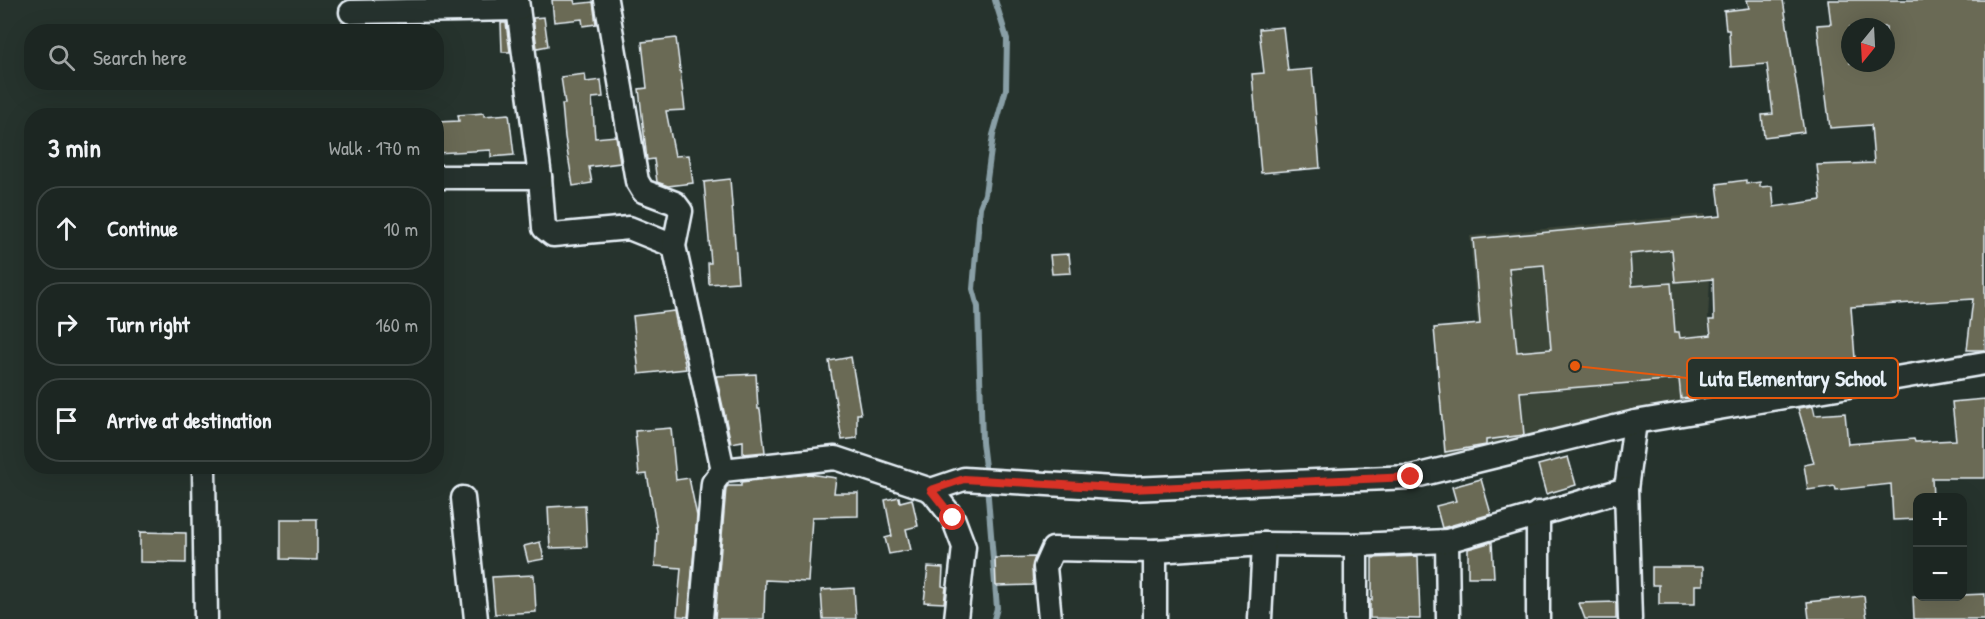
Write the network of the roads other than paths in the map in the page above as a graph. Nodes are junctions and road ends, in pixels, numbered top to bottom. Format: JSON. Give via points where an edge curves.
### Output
{"nodes":[{"id":1,"x":606,"y":0,"type":"edge"},
{"id":2,"x":518,"y":5,"type":"edge"},
{"id":3,"x":351,"y":12,"type":"dead end"},
{"id":4,"x":444,"y":177,"type":"edge"},
{"id":5,"x":540,"y":177,"type":"junction"},
{"id":6,"x":674,"y":246,"type":"junction"},
{"id":7,"x":1985,"y":363,"type":"edge"},
{"id":8,"x":1635,"y":422,"type":"junction"},
{"id":9,"x":723,"y":470,"type":"junction"},
{"id":10,"x":204,"y":474,"type":"edge"},
{"id":11,"x":1626,"y":489,"type":"junction"},
{"id":12,"x":931,"y":490,"type":"junction"},
{"id":13,"x":464,"y":498,"type":"dead end"},
{"id":14,"x":1538,"y":513,"type":"junction"},
{"id":15,"x":1447,"y":541,"type":"junction"},
{"id":16,"x":1264,"y":544,"type":"junction"},
{"id":17,"x":1356,"y":545,"type":"junction"},
{"id":18,"x":1155,"y":551,"type":"junction"},
{"id":19,"x":206,"y":619,"type":"edge"},
{"id":20,"x":476,"y":619,"type":"edge"},
{"id":21,"x":701,"y":619,"type":"edge"},
{"id":22,"x":956,"y":619,"type":"edge"},
{"id":23,"x":1050,"y":619,"type":"edge"},
{"id":24,"x":1155,"y":619,"type":"edge"},
{"id":25,"x":1260,"y":619,"type":"edge"},
{"id":26,"x":1356,"y":619,"type":"edge"},
{"id":27,"x":1448,"y":619,"type":"edge"},
{"id":28,"x":1539,"y":619,"type":"edge"},
{"id":29,"x":1630,"y":619,"type":"edge"}],
"edges":[{"from":1,"to":6,"type":"street","via":[[637,181],[643,191],[675,203],[681,211]]},
{"from":2,"to":3,"type":"street"},
{"from":2,"to":5,"type":"street"},
{"from":4,"to":5,"type":"street"},
{"from":5,"to":6,"type":"street","via":[[544,228],[553,234],[629,228]]},
{"from":6,"to":9,"type":"street"},
{"from":7,"to":8,"type":"street"},
{"from":8,"to":11,"type":"street"},
{"from":8,"to":12,"type":"street","via":[[1411,477],[1131,489],[964,479]]},
{"from":9,"to":12,"type":"street","via":[[835,458]]},
{"from":9,"to":21,"type":"street","via":[[713,483]]},
{"from":10,"to":19,"type":"street"},
{"from":11,"to":14,"type":"street"},
{"from":11,"to":29,"type":"street"},
{"from":12,"to":22,"type":"street","via":[[953,518],[964,547]]},
{"from":13,"to":20,"type":"street"},
{"from":14,"to":15,"type":"street"},
{"from":14,"to":28,"type":"street"},
{"from":15,"to":17,"type":"street"},
{"from":15,"to":27,"type":"street"},
{"from":16,"to":17,"type":"street"},
{"from":16,"to":18,"type":"street"},
{"from":16,"to":25,"type":"street"},
{"from":17,"to":26,"type":"street"},
{"from":18,"to":23,"type":"street","via":[[1053,549],[1045,567]]},
{"from":18,"to":24,"type":"street"}]}
